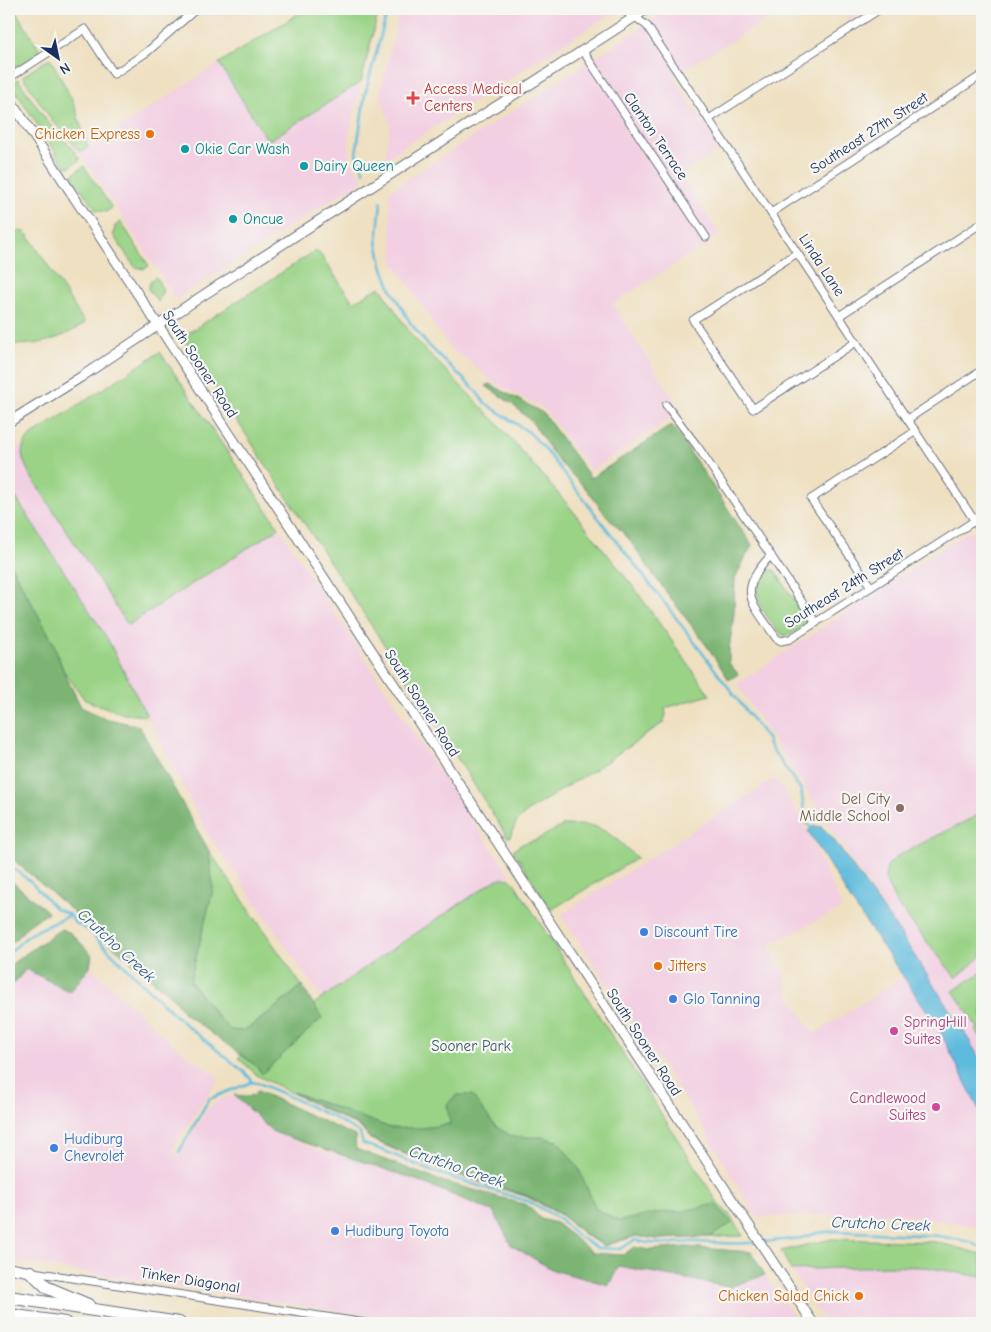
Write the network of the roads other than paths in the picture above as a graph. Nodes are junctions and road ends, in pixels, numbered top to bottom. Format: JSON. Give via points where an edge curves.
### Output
{"nodes":[{"id":1,"x":201,"y":9,"type":"edge"},
{"id":2,"x":624,"y":9,"type":"edge"},
{"id":3,"x":647,"y":9,"type":"edge"},
{"id":4,"x":880,"y":9,"type":"edge"},
{"id":5,"x":194,"y":11,"type":"edge"},
{"id":6,"x":634,"y":17,"type":"junction"},
{"id":7,"x":583,"y":51,"type":"junction"},
{"id":8,"x":982,"y":75,"type":"edge"},
{"id":9,"x":9,"y":78,"type":"edge"},
{"id":10,"x":9,"y":98,"type":"edge"},
{"id":11,"x":709,"y":119,"type":"junction"},
{"id":12,"x":771,"y":214,"type":"junction"},
{"id":13,"x":982,"y":223,"type":"edge"},
{"id":14,"x":706,"y":237,"type":"dead end"},
{"id":15,"x":797,"y":253,"type":"junction"},
{"id":16,"x":839,"y":316,"type":"junction"},
{"id":17,"x":158,"y":326,"type":"junction"},
{"id":18,"x":856,"y":342,"type":"junction"},
{"id":19,"x":982,"y":370,"type":"edge"},
{"id":20,"x":666,"y":405,"type":"dead end"},
{"id":21,"x":908,"y":419,"type":"junction"},
{"id":22,"x":9,"y":422,"type":"edge"},
{"id":23,"x":916,"y":431,"type":"junction"},
{"id":24,"x":982,"y":516,"type":"edge"},
{"id":25,"x":975,"y":521,"type":"junction"},
{"id":26,"x":982,"y":532,"type":"edge"},
{"id":27,"x":771,"y":555,"type":"junction"},
{"id":28,"x":871,"y":587,"type":"junction"},
{"id":29,"x":816,"y":624,"type":"junction"},
{"id":30,"x":9,"y":1268,"type":"edge"},
{"id":31,"x":31,"y":1272,"type":"junction"},
{"id":32,"x":9,"y":1297,"type":"edge"},
{"id":33,"x":107,"y":1312,"type":"junction"},
{"id":34,"x":9,"y":1315,"type":"edge"},
{"id":35,"x":65,"y":1323,"type":"edge"},
{"id":36,"x":179,"y":1323,"type":"edge"},
{"id":37,"x":366,"y":1323,"type":"edge"},
{"id":38,"x":813,"y":1323,"type":"edge"}],
"edges":[{"from":1,"to":5,"type":"street"},
{"from":2,"to":6,"type":"main road"},
{"from":3,"to":6,"type":"main road"},
{"from":4,"to":11,"type":"street"},
{"from":5,"to":9,"type":"street","via":[[147,52],[114,74],[85,29]]},
{"from":6,"to":7,"type":"main road"},
{"from":6,"to":11,"type":"street","name":"Linda Lane","via":[[647,26]]},
{"from":7,"to":14,"type":"street","name":"Clanton Terrace"},
{"from":7,"to":17,"type":"main road"},
{"from":8,"to":12,"type":"street","name":"Southeast 27th Street"},
{"from":10,"to":17,"type":"main road","name":"South Sooner Road"},
{"from":11,"to":12,"type":"street","name":"Linda Lane"},
{"from":12,"to":15,"type":"street","name":"Linda Lane"},
{"from":13,"to":16,"type":"street"},
{"from":15,"to":16,"type":"street","name":"Linda Lane"},
{"from":15,"to":18,"type":"street","via":[[693,320],[753,410]]},
{"from":16,"to":18,"type":"street","name":"Linda Lane"},
{"from":17,"to":22,"type":"main road"},
{"from":17,"to":38,"type":"main road","name":"South Sooner Road"},
{"from":18,"to":21,"type":"street","name":"Linda Lane"},
{"from":19,"to":21,"type":"street"},
{"from":20,"to":27,"type":"street"},
{"from":21,"to":23,"type":"street","name":"Linda Lane"},
{"from":23,"to":25,"type":"street","name":"Linda Lane"},
{"from":23,"to":28,"type":"street","via":[[811,498]]},
{"from":24,"to":25,"type":"street","name":"Southeast 24th Street"},
{"from":25,"to":26,"type":"street","name":"Linda Lane"},
{"from":25,"to":28,"type":"street","name":"Southeast 24th Street"},
{"from":27,"to":29,"type":"street"},
{"from":27,"to":29,"type":"street","name":"Southeast 24th Street","via":[[752,581],[750,593],[753,604],[781,641]]},
{"from":28,"to":29,"type":"street","name":"Southeast 24th Street"},
{"from":30,"to":31,"type":"main road","name":"Tinker Diagonal"},
{"from":31,"to":33,"type":"highway","via":[[48,1288]]},
{"from":31,"to":37,"type":"street","name":"Tinker Diagonal"},
{"from":32,"to":33,"type":"highway"},
{"from":33,"to":36,"type":"highway"},
{"from":34,"to":35,"type":"highway"}]}
